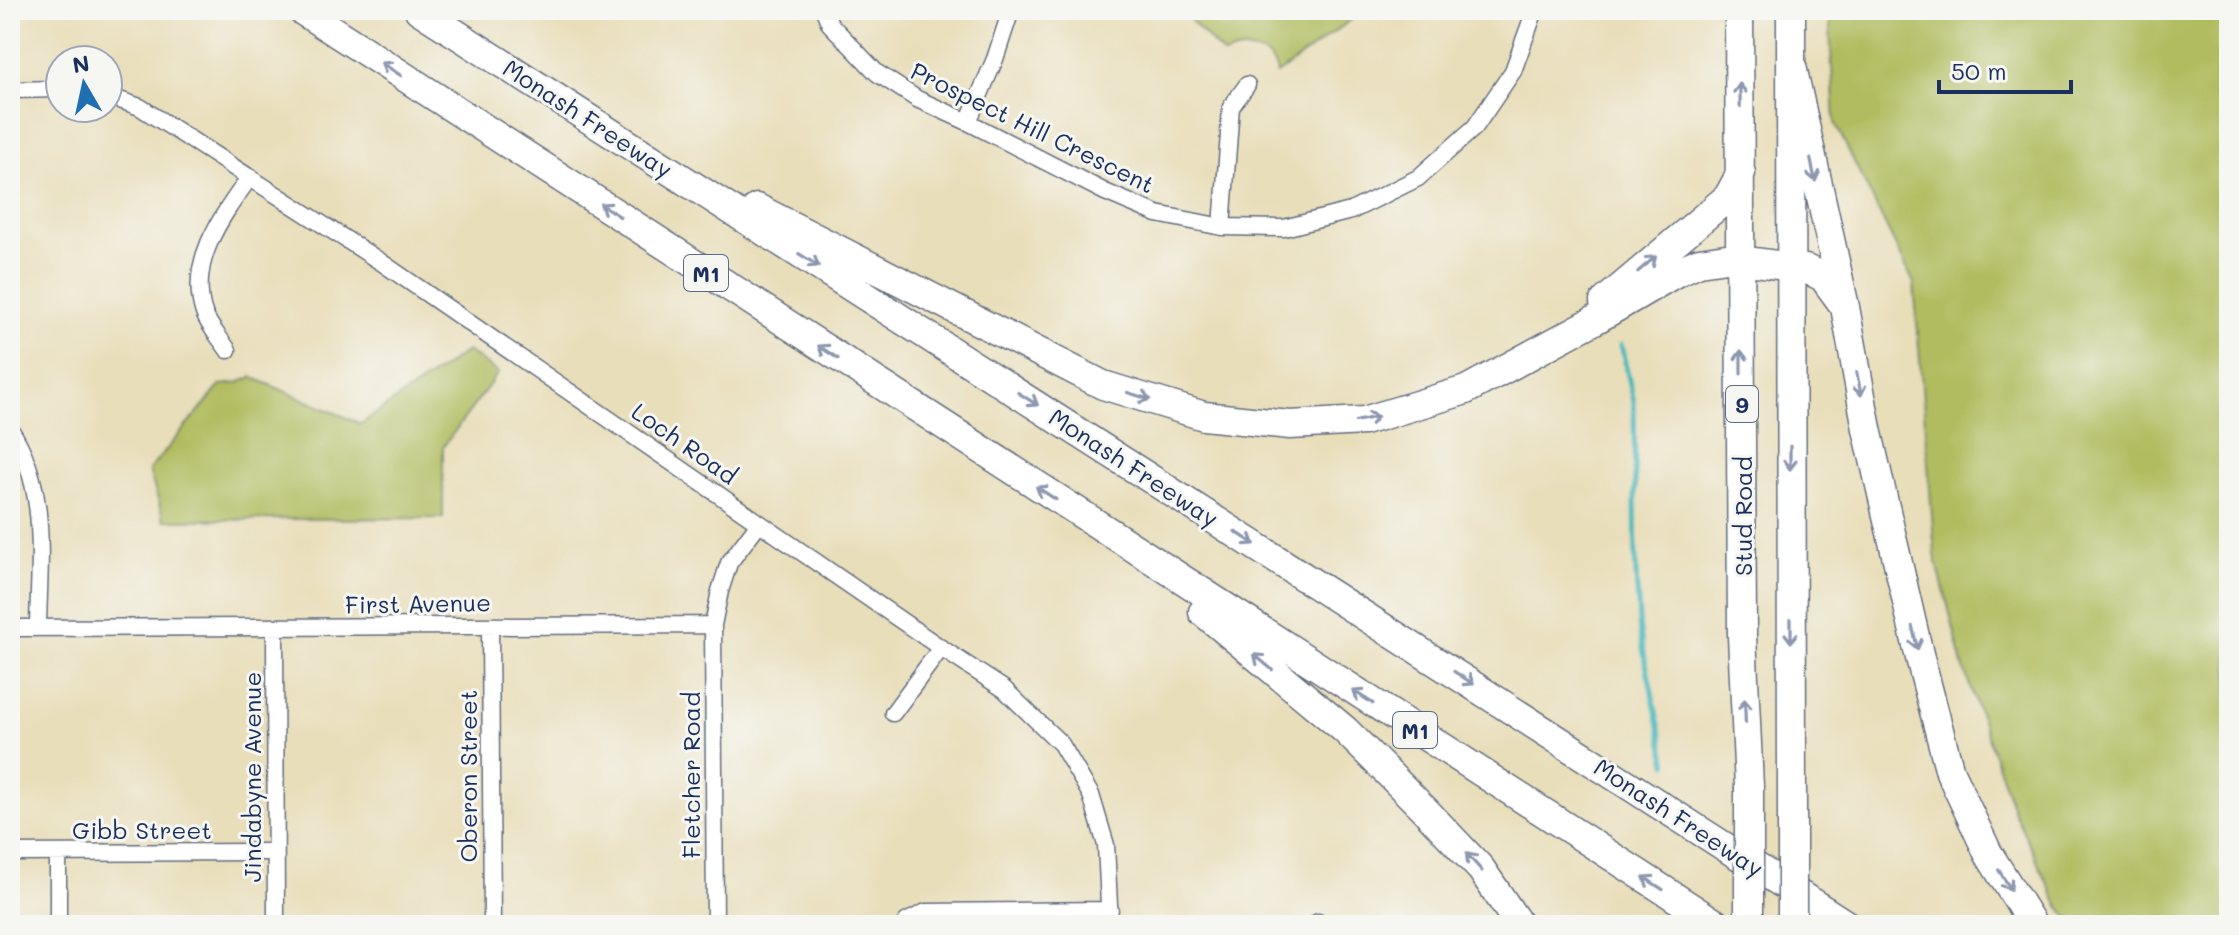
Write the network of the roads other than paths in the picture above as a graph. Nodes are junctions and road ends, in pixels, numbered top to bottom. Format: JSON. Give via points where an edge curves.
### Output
{"nodes":[{"id":1,"x":301,"y":10,"type":"edge"},
{"id":2,"x":419,"y":10,"type":"edge"},
{"id":3,"x":824,"y":10,"type":"edge"},
{"id":4,"x":1011,"y":10,"type":"edge"},
{"id":5,"x":1535,"y":10,"type":"edge"},
{"id":6,"x":1739,"y":10,"type":"edge"},
{"id":7,"x":1791,"y":10,"type":"edge"},
{"id":8,"x":1792,"y":66,"type":"junction"},
{"id":9,"x":1247,"y":85,"type":"dead end"},
{"id":10,"x":44,"y":89,"type":"edge"},
{"id":11,"x":10,"y":90,"type":"edge"},
{"id":12,"x":124,"y":102,"type":"edge"},
{"id":13,"x":968,"y":122,"type":"junction"},
{"id":14,"x":601,"y":128,"type":"junction"},
{"id":15,"x":1741,"y":173,"type":"junction"},
{"id":16,"x":250,"y":177,"type":"junction"},
{"id":17,"x":1222,"y":227,"type":"junction"},
{"id":18,"x":1742,"y":260,"type":"junction"},
{"id":19,"x":1790,"y":266,"type":"junction"},
{"id":20,"x":1845,"y":307,"type":"junction"},
{"id":21,"x":1595,"y":320,"type":"junction"},
{"id":22,"x":228,"y":350,"type":"dead end"},
{"id":23,"x":10,"y":429,"type":"edge"},
{"id":24,"x":759,"y":523,"type":"junction"},
{"id":25,"x":1111,"y":536,"type":"junction"},
{"id":26,"x":713,"y":625,"type":"junction"},
{"id":27,"x":490,"y":626,"type":"junction"},
{"id":28,"x":10,"y":628,"type":"edge"},
{"id":29,"x":38,"y":628,"type":"junction"},
{"id":30,"x":275,"y":629,"type":"junction"},
{"id":31,"x":941,"y":648,"type":"junction"},
{"id":32,"x":893,"y":713,"type":"dead end"},
{"id":33,"x":275,"y":852,"type":"junction"},
{"id":34,"x":10,"y":853,"type":"edge"},
{"id":35,"x":58,"y":853,"type":"junction"},
{"id":36,"x":1110,"y":918,"type":"edge"},
{"id":37,"x":906,"y":922,"type":"dead end"},
{"id":38,"x":58,"y":925,"type":"edge"},
{"id":39,"x":276,"y":925,"type":"edge"},
{"id":40,"x":492,"y":925,"type":"edge"},
{"id":41,"x":715,"y":925,"type":"edge"},
{"id":42,"x":1519,"y":925,"type":"edge"},
{"id":43,"x":1718,"y":925,"type":"edge"},
{"id":44,"x":1749,"y":925,"type":"edge"},
{"id":45,"x":1792,"y":925,"type":"edge"},
{"id":46,"x":1847,"y":925,"type":"edge"},
{"id":47,"x":2033,"y":925,"type":"edge"}],
"edges":[{"from":25,"to":1,"type":"highway","number":"M1","one_way":true},
{"from":2,"to":14,"type":"highway","name":"Monash Freeway"},
{"from":3,"to":13,"type":"street","name":"Prospect Hill Crescent","via":[[830,24],[877,73]]},
{"from":4,"to":13,"type":"street"},
{"from":5,"to":17,"type":"street","name":"Prospect Hill Crescent","via":[[1513,71],[1475,127],[1418,178],[1351,211],[1284,228]]},
{"from":15,"to":6,"type":"highway","name":"Stud Road","number":"9","one_way":true},
{"from":7,"to":8,"type":"highway","name":"Stud Road","number":"9"},
{"from":8,"to":19,"type":"highway","name":"Stud Road","number":"9"},
{"from":8,"to":20,"type":"highway","one_way":true},
{"from":9,"to":17,"type":"street","via":[[1231,107]]},
{"from":10,"to":11,"type":"street"},
{"from":12,"to":16,"type":"street","name":"Loch Road"},
{"from":13,"to":17,"type":"street","name":"Prospect Hill Crescent","via":[[1157,214]]},
{"from":14,"to":21,"type":"highway","one_way":true,"via":[[1103,385],[1204,416],[1290,425],[1364,421],[1466,390]]},
{"from":14,"to":46,"type":"highway","name":"Monash Freeway","one_way":true},
{"from":15,"to":18,"type":"highway","name":"Stud Road","number":"9"},
{"from":21,"to":15,"type":"highway","one_way":true,"via":[[1604,301],[1728,197]]},
{"from":16,"to":22,"type":"street","via":[[218,222],[199,274],[204,314]]},
{"from":16,"to":24,"type":"street","name":"Loch Road"},
{"from":18,"to":19,"type":"highway"},
{"from":18,"to":21,"type":"highway","via":[[1699,262]]},
{"from":44,"to":18,"type":"highway","name":"Stud Road","number":"9","one_way":true,"bridge":true},
{"from":19,"to":20,"type":"highway","via":[[1823,277]]},
{"from":19,"to":45,"type":"highway","name":"Stud Road","number":"9","one_way":true,"bridge":true},
{"from":20,"to":47,"type":"highway","one_way":true,"via":[[1867,429],[1950,772],[1988,853]]},
{"from":23,"to":29,"type":"street","via":[[30,467],[38,509]]},
{"from":24,"to":26,"type":"street","via":[[729,563]]},
{"from":24,"to":31,"type":"street","name":"Loch Road"},
{"from":42,"to":25,"type":"highway","one_way":true,"via":[[1481,869],[1345,730]]},
{"from":43,"to":25,"type":"highway","number":"M1","one_way":true},
{"from":26,"to":27,"type":"street","name":"First Avenue"},
{"from":26,"to":41,"type":"street","name":"Fletcher Road"},
{"from":27,"to":30,"type":"street","name":"First Avenue"},
{"from":27,"to":40,"type":"street","name":"Oberon Street"},
{"from":28,"to":29,"type":"street","name":"First Avenue"},
{"from":29,"to":30,"type":"street","name":"First Avenue"},
{"from":30,"to":33,"type":"street","name":"Jindabyne Avenue"},
{"from":31,"to":32,"type":"street"},
{"from":31,"to":36,"type":"street","name":"Loch Road","via":[[1004,689],[1061,744],[1091,795],[1106,845]]},
{"from":33,"to":35,"type":"street","name":"Gibb Street"},
{"from":33,"to":39,"type":"street","name":"Jindabyne Avenue"},
{"from":34,"to":35,"type":"street","name":"Gibb Street"},
{"from":35,"to":38,"type":"street"},
{"from":36,"to":37,"type":"street","via":[[926,912]]}]}
